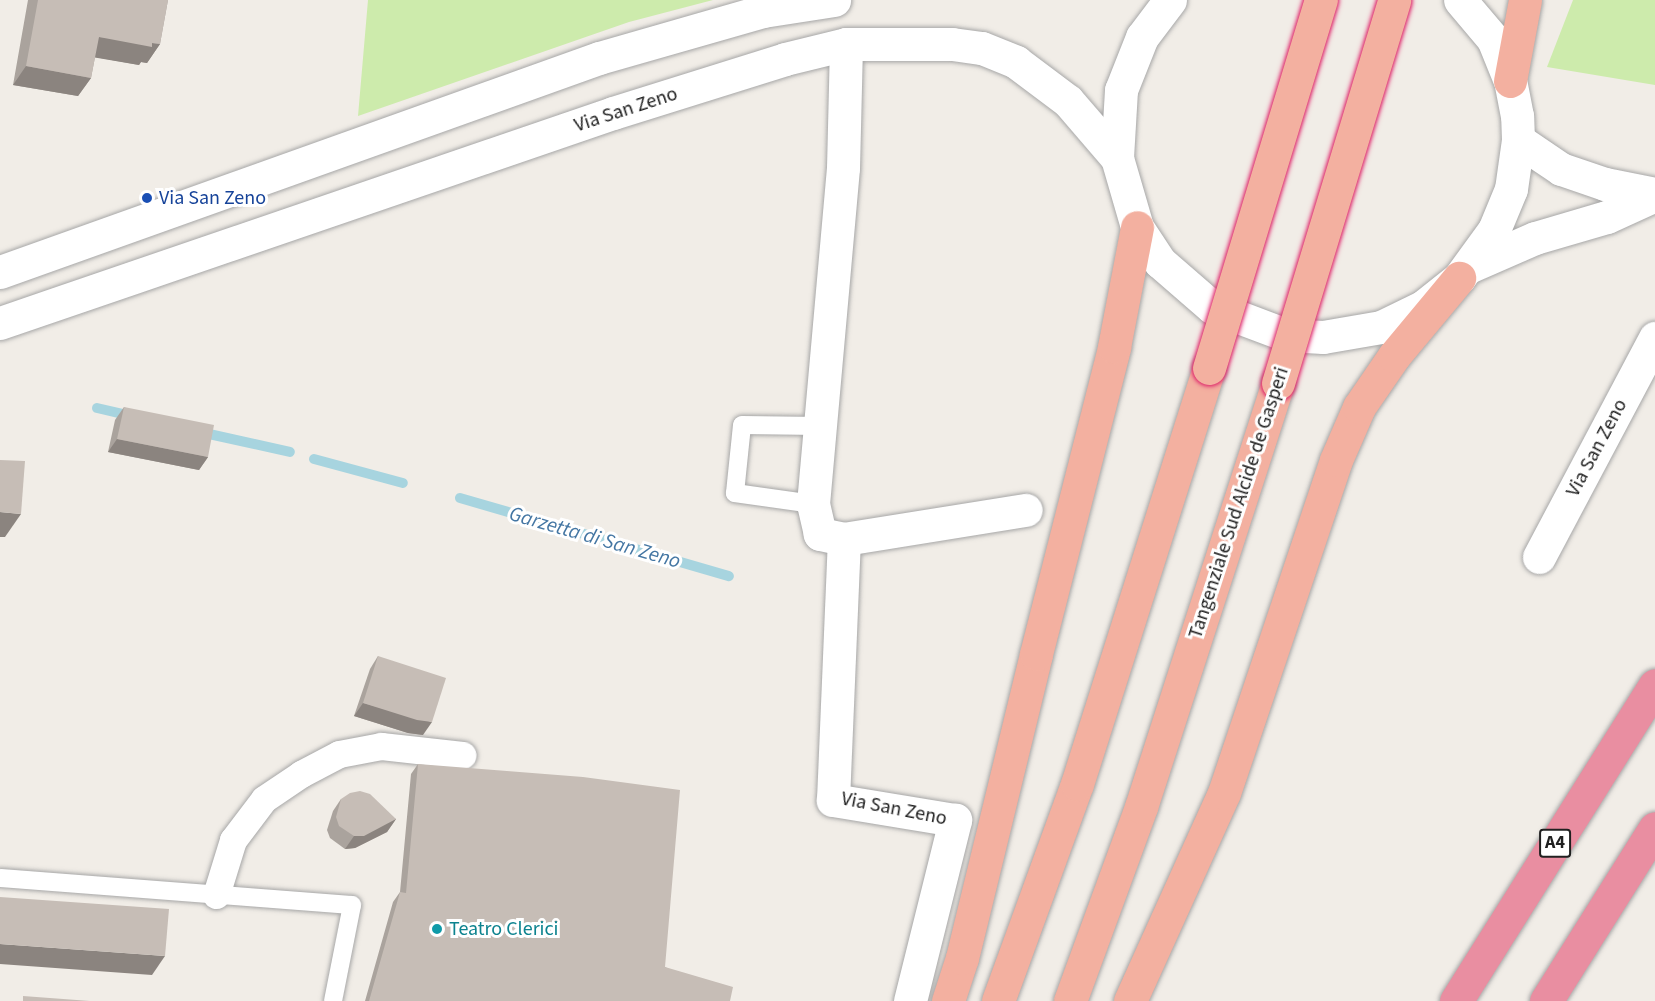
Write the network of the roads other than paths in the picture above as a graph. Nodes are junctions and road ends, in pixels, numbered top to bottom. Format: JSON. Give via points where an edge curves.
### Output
{"nodes":[{"id":1,"x":834,"y":0,"type":"edge"},
{"id":2,"x":1170,"y":0,"type":"edge"},
{"id":3,"x":1321,"y":0,"type":"edge"},
{"id":4,"x":1394,"y":0,"type":"edge"},
{"id":5,"x":1460,"y":0,"type":"edge"},
{"id":6,"x":1525,"y":0,"type":"edge"},
{"id":7,"x":846,"y":44,"type":"junction"},
{"id":8,"x":1510,"y":81,"type":"junction"},
{"id":9,"x":1518,"y":140,"type":"junction"},
{"id":10,"x":1117,"y":158,"type":"junction"},
{"id":11,"x":1655,"y":194,"type":"edge"},
{"id":12,"x":1137,"y":227,"type":"junction"},
{"id":13,"x":36,"y":259,"type":"junction"},
{"id":14,"x":0,"y":260,"type":"edge"},
{"id":15,"x":0,"y":272,"type":"edge"},
{"id":16,"x":1465,"y":272,"type":"junction"},
{"id":17,"x":0,"y":324,"type":"edge"},
{"id":18,"x":1655,"y":338,"type":"edge"},
{"id":19,"x":820,"y":426,"type":"junction"},
{"id":20,"x":813,"y":504,"type":"junction"},
{"id":21,"x":1026,"y":510,"type":"dead end"},
{"id":22,"x":844,"y":539,"type":"junction"},
{"id":23,"x":1539,"y":557,"type":"dead end"},
{"id":24,"x":1655,"y":685,"type":"edge"},
{"id":25,"x":463,"y":755,"type":"dead end"},
{"id":26,"x":1655,"y":828,"type":"edge"},
{"id":27,"x":0,"y":878,"type":"edge"},
{"id":28,"x":216,"y":895,"type":"junction"},
{"id":29,"x":333,"y":1001,"type":"edge"},
{"id":30,"x":910,"y":1001,"type":"edge"},
{"id":31,"x":948,"y":1001,"type":"edge"},
{"id":32,"x":998,"y":1001,"type":"edge"},
{"id":33,"x":1070,"y":1001,"type":"edge"},
{"id":34,"x":1130,"y":1001,"type":"edge"},
{"id":35,"x":1456,"y":1001,"type":"edge"},
{"id":36,"x":1546,"y":1001,"type":"edge"}],
"edges":[{"from":1,"to":13,"type":"street","via":[[763,10],[599,58]]},
{"from":2,"to":10,"type":"street","name":"Via San Zeno","via":[[1142,37],[1121,90]]},
{"from":3,"to":32,"type":"highway","bridge":true,"via":[[1077,784]]},
{"from":4,"to":33,"type":"highway","name":"Tangenziale Sud Alcide de Gasperi","bridge":true,"via":[[1278,383],[1141,807]]},
{"from":5,"to":8,"type":"street","name":"Via San Zeno","via":[[1493,39]]},
{"from":6,"to":8,"type":"highway"},
{"from":7,"to":10,"type":"street","name":"Via San Zeno","via":[[952,44],[982,48],[1007,58],[1068,101]]},
{"from":7,"to":17,"type":"street","name":"Via San Zeno","via":[[613,113]]},
{"from":7,"to":19,"type":"street","via":[[843,168]]},
{"from":8,"to":9,"type":"street","name":"Via San Zeno"},
{"from":9,"to":11,"type":"street","name":"Via San Zeno","via":[[1561,169],[1605,184]]},
{"from":9,"to":16,"type":"street","name":"Via San Zeno","via":[[1511,189],[1494,230]]},
{"from":10,"to":12,"type":"street","name":"Via San Zeno"},
{"from":11,"to":16,"type":"street","name":"Via San Zeno","via":[[1607,217],[1535,238]]},
{"from":12,"to":16,"type":"street","name":"Via San Zeno","via":[[1160,262],[1212,308],[1286,335],[1323,337],[1381,327],[1424,306]]},
{"from":12,"to":31,"type":"highway","via":[[1114,347]]},
{"from":13,"to":14,"type":"street"},
{"from":13,"to":15,"type":"street"},
{"from":16,"to":34,"type":"highway","via":[[1394,356],[1359,407],[1336,460],[1224,793]]},
{"from":18,"to":23,"type":"street","name":"Via San Zeno"},
{"from":19,"to":20,"type":"street"},
{"from":19,"to":20,"type":"lane","via":[[742,425],[735,493]]},
{"from":20,"to":22,"type":"street","via":[[820,534]]},
{"from":21,"to":22,"type":"street"},
{"from":22,"to":30,"type":"street","name":"Via San Zeno","via":[[833,800],[955,820]]},
{"from":24,"to":35,"type":"highway","number":"A4"},
{"from":25,"to":28,"type":"street","via":[[381,746],[339,754],[301,774],[264,799],[233,840]]},
{"from":26,"to":36,"type":"highway"},
{"from":27,"to":28,"type":"lane"},
{"from":28,"to":29,"type":"lane","via":[[352,905]]}]}
